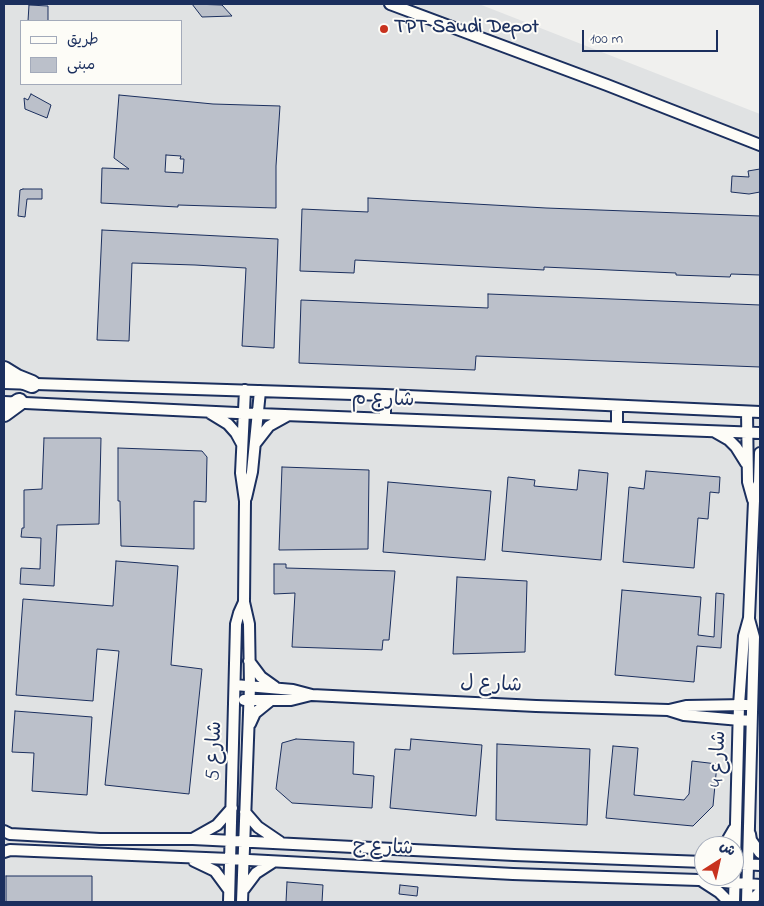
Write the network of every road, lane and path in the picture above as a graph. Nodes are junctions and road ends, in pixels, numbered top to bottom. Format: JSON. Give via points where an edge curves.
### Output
{"nodes":[{"id":1,"x":390,"y":4,"type":"edge"},
{"id":2,"x":760,"y":145,"type":"edge"},
{"id":3,"x":4,"y":370,"type":"edge"},
{"id":4,"x":4,"y":383,"type":"edge"},
{"id":5,"x":32,"y":384,"type":"junction"},
{"id":6,"x":245,"y":390,"type":"junction"},
{"id":7,"x":260,"y":391,"type":"junction"},
{"id":8,"x":385,"y":395,"type":"junction"},
{"id":9,"x":11,"y":402,"type":"edge"},
{"id":10,"x":617,"y":406,"type":"junction"},
{"id":11,"x":207,"y":412,"type":"junction"},
{"id":12,"x":747,"y":412,"type":"junction"},
{"id":13,"x":760,"y":412,"type":"edge"},
{"id":14,"x":4,"y":413,"type":"edge"},
{"id":15,"x":244,"y":414,"type":"junction"},
{"id":16,"x":258,"y":414,"type":"junction"},
{"id":17,"x":290,"y":415,"type":"junction"},
{"id":18,"x":385,"y":419,"type":"junction"},
{"id":19,"x":617,"y":427,"type":"junction"},
{"id":20,"x":712,"y":430,"type":"junction"},
{"id":21,"x":747,"y":433,"type":"junction"},
{"id":22,"x":760,"y":433,"type":"edge"},
{"id":23,"x":242,"y":444,"type":"junction"},
{"id":24,"x":255,"y":444,"type":"junction"},
{"id":25,"x":760,"y":453,"type":"edge"},
{"id":26,"x":760,"y":462,"type":"edge"},
{"id":27,"x":747,"y":464,"type":"junction"},
{"id":28,"x":754,"y":501,"type":"junction"},
{"id":29,"x":245,"y":502,"type":"junction"},
{"id":30,"x":244,"y":602,"type":"junction"},
{"id":31,"x":749,"y":618,"type":"junction"},
{"id":32,"x":249,"y":660,"type":"junction"},
{"id":33,"x":235,"y":685,"type":"junction"},
{"id":34,"x":250,"y":686,"type":"junction"},
{"id":35,"x":278,"y":688,"type":"junction"},
{"id":36,"x":312,"y":695,"type":"junction"},
{"id":37,"x":234,"y":700,"type":"junction"},
{"id":38,"x":271,"y":700,"type":"junction"},
{"id":39,"x":249,"y":701,"type":"junction"},
{"id":40,"x":740,"y":705,"type":"junction"},
{"id":41,"x":752,"y":706,"type":"junction"},
{"id":42,"x":668,"y":710,"type":"junction"},
{"id":43,"x":739,"y":720,"type":"junction"},
{"id":44,"x":752,"y":721,"type":"junction"},
{"id":45,"x":247,"y":732,"type":"junction"},
{"id":46,"x":232,"y":808,"type":"junction"},
{"id":47,"x":245,"y":812,"type":"junction"},
{"id":48,"x":735,"y":826,"type":"junction"},
{"id":49,"x":748,"y":830,"type":"junction"},
{"id":50,"x":4,"y":831,"type":"edge"},
{"id":51,"x":730,"y":836,"type":"edge"},
{"id":52,"x":735,"y":836,"type":"edge"},
{"id":53,"x":100,"y":839,"type":"junction"},
{"id":54,"x":193,"y":839,"type":"junction"},
{"id":55,"x":231,"y":841,"type":"junction"},
{"id":56,"x":244,"y":841,"type":"junction"},
{"id":57,"x":281,"y":842,"type":"junction"},
{"id":58,"x":386,"y":848,"type":"junction"},
{"id":59,"x":4,"y":852,"type":"edge"},
{"id":60,"x":760,"y":853,"type":"edge"},
{"id":61,"x":101,"y":855,"type":"junction"},
{"id":62,"x":514,"y":855,"type":"junction"},
{"id":63,"x":186,"y":858,"type":"junction"},
{"id":64,"x":230,"y":859,"type":"junction"},
{"id":65,"x":244,"y":860,"type":"junction"},
{"id":66,"x":274,"y":861,"type":"junction"},
{"id":67,"x":694,"y":862,"type":"edge"},
{"id":68,"x":744,"y":864,"type":"edge"},
{"id":69,"x":748,"y":864,"type":"junction"},
{"id":70,"x":760,"y":865,"type":"edge"},
{"id":71,"x":384,"y":867,"type":"junction"},
{"id":72,"x":513,"y":874,"type":"junction"},
{"id":73,"x":694,"y":880,"type":"edge"},
{"id":74,"x":744,"y":884,"type":"edge"},
{"id":75,"x":748,"y":884,"type":"junction"},
{"id":76,"x":760,"y":885,"type":"edge"},
{"id":77,"x":709,"y":886,"type":"edge"},
{"id":78,"x":734,"y":886,"type":"edge"},
{"id":79,"x":229,"y":890,"type":"junction"},
{"id":80,"x":244,"y":890,"type":"junction"},
{"id":81,"x":760,"y":892,"type":"edge"},
{"id":82,"x":229,"y":902,"type":"edge"},
{"id":83,"x":242,"y":902,"type":"edge"},
{"id":84,"x":729,"y":902,"type":"edge"},
{"id":85,"x":734,"y":902,"type":"edge"},
{"id":86,"x":748,"y":902,"type":"edge"}],
"edges":[{"from":1,"to":2,"type":"street"},
{"from":3,"to":5,"type":"main road"},
{"from":4,"to":5,"type":"street","name":"شارع م"},
{"from":5,"to":6,"type":"street","name":"شارع م"},
{"from":6,"to":7,"type":"street","name":"شارع م"},
{"from":6,"to":15,"type":"street","name":"شارع 5"},
{"from":7,"to":8,"type":"street","name":"شارع م"},
{"from":7,"to":16,"type":"street","name":"شارع 5"},
{"from":8,"to":10,"type":"street","name":"شارع م"},
{"from":8,"to":18,"type":"street"},
{"from":9,"to":11,"type":"street","name":"شارع م"},
{"from":9,"to":14,"type":"main road"},
{"from":10,"to":12,"type":"street","name":"شارع م"},
{"from":10,"to":19,"type":"street"},
{"from":11,"to":15,"type":"street","name":"شارع م"},
{"from":11,"to":23,"type":"street","via":[[228,424]]},
{"from":12,"to":13,"type":"street","name":"شارع م"},
{"from":12,"to":21,"type":"street","name":"شارع 4"},
{"from":15,"to":16,"type":"street","name":"شارع م"},
{"from":15,"to":23,"type":"street","name":"شارع 5"},
{"from":16,"to":17,"type":"street","name":"شارع م"},
{"from":16,"to":24,"type":"street","name":"شارع 5"},
{"from":17,"to":18,"type":"street","name":"شارع م"},
{"from":17,"to":24,"type":"street","via":[[269,426]]},
{"from":18,"to":19,"type":"street","name":"شارع م"},
{"from":19,"to":20,"type":"street","name":"شارع م"},
{"from":20,"to":21,"type":"street","name":"شارع م"},
{"from":20,"to":27,"type":"street","via":[[729,440]]},
{"from":21,"to":22,"type":"street","name":"شارع م"},
{"from":21,"to":27,"type":"street","name":"شارع 4"},
{"from":23,"to":29,"type":"street","name":"شارع 5"},
{"from":24,"to":29,"type":"street","name":"شارع 5"},
{"from":25,"to":26,"type":"street","name":"شارع 4"},
{"from":26,"to":28,"type":"street","name":"شارع 4"},
{"from":27,"to":28,"type":"street","name":"شارع 4"},
{"from":28,"to":31,"type":"street","name":"شارع 4"},
{"from":29,"to":30,"type":"street","name":"شارع 5"},
{"from":30,"to":32,"type":"street","name":"شارع 5","via":[[249,624]]},
{"from":30,"to":33,"type":"street","name":"شارع 5","via":[[236,624]]},
{"from":31,"to":40,"type":"street","name":"شارع 4","via":[[744,636]]},
{"from":31,"to":41,"type":"street","name":"شارع 4","via":[[754,638]]},
{"from":32,"to":34,"type":"street","name":"شارع 5"},
{"from":32,"to":35,"type":"street","via":[[261,677]]},
{"from":33,"to":34,"type":"street","name":"شارع ل"},
{"from":33,"to":37,"type":"street","name":"شارع 5"},
{"from":34,"to":35,"type":"street","name":"شارع ل"},
{"from":34,"to":39,"type":"street","name":"شارع 5"},
{"from":35,"to":36,"type":"street","name":"شارع ل"},
{"from":36,"to":38,"type":"street","name":"شارع ل"},
{"from":36,"to":42,"type":"street","name":"شارع ل"},
{"from":37,"to":39,"type":"street","name":"شارع ل"},
{"from":37,"to":46,"type":"street","name":"شارع 5"},
{"from":38,"to":39,"type":"street","name":"شارع ل"},
{"from":38,"to":45,"type":"street","via":[[255,713]]},
{"from":39,"to":45,"type":"street","name":"شارع 5"},
{"from":40,"to":41,"type":"street","name":"شارع ل"},
{"from":40,"to":42,"type":"street","name":"شارع ل","via":[[686,706]]},
{"from":40,"to":43,"type":"street","name":"شارع 4"},
{"from":41,"to":44,"type":"street","name":"شارع 4"},
{"from":42,"to":43,"type":"street","name":"شارع ل","via":[[684,715]]},
{"from":43,"to":44,"type":"street","name":"شارع ل"},
{"from":43,"to":48,"type":"street","name":"شارع 4"},
{"from":44,"to":49,"type":"street","name":"شارع 4"},
{"from":45,"to":47,"type":"street","name":"شارع 5"},
{"from":46,"to":54,"type":"street","via":[[217,826]]},
{"from":46,"to":55,"type":"street","name":"شارع 5"},
{"from":47,"to":56,"type":"street","name":"شارع 5"},
{"from":47,"to":57,"type":"street","via":[[258,827]]},
{"from":48,"to":51,"type":"street"},
{"from":48,"to":52,"type":"street","name":"شارع 4"},
{"from":49,"to":60,"type":"street"},
{"from":49,"to":69,"type":"street","name":"شارع 4"},
{"from":50,"to":53,"type":"street","name":"شارع ج"},
{"from":53,"to":54,"type":"street","name":"شارع ج"},
{"from":53,"to":61,"type":"street"},
{"from":54,"to":55,"type":"street","name":"شارع ج"},
{"from":55,"to":56,"type":"street","name":"شارع ج"},
{"from":55,"to":64,"type":"street","name":"شارع 5"},
{"from":56,"to":57,"type":"street","name":"شارع ج"},
{"from":56,"to":65,"type":"street","name":"شارع 5"},
{"from":57,"to":58,"type":"street","name":"شارع ج"},
{"from":58,"to":62,"type":"street","name":"شارع ج"},
{"from":58,"to":71,"type":"street"},
{"from":59,"to":61,"type":"street","name":"شارع ج"},
{"from":61,"to":63,"type":"street","name":"شارع ج"},
{"from":62,"to":67,"type":"street","name":"شارع ج"},
{"from":62,"to":72,"type":"street"},
{"from":63,"to":64,"type":"street","name":"شارع ج"},
{"from":63,"to":79,"type":"street","via":[[215,871]]},
{"from":64,"to":65,"type":"street","name":"شارع ج"},
{"from":64,"to":79,"type":"street","name":"شارع 5"},
{"from":65,"to":66,"type":"street","name":"شارع ج"},
{"from":65,"to":80,"type":"street","name":"شارع 5"},
{"from":66,"to":71,"type":"street","name":"شارع ج"},
{"from":66,"to":80,"type":"street","via":[[256,873]]},
{"from":68,"to":69,"type":"street"},
{"from":69,"to":70,"type":"street"},
{"from":69,"to":75,"type":"street","name":"شارع 4"},
{"from":71,"to":72,"type":"street","name":"شارع ج"},
{"from":72,"to":73,"type":"street","name":"شارع ج"},
{"from":74,"to":75,"type":"street","name":"شارع ج"},
{"from":75,"to":76,"type":"street","name":"شارع ج"},
{"from":75,"to":86,"type":"street","name":"شارع 4"},
{"from":77,"to":84,"type":"street"},
{"from":78,"to":85,"type":"street","name":"شارع 4"},
{"from":79,"to":82,"type":"street","name":"شارع 5"},
{"from":80,"to":83,"type":"street","name":"شارع 5"},
{"from":81,"to":86,"type":"street"}]}
